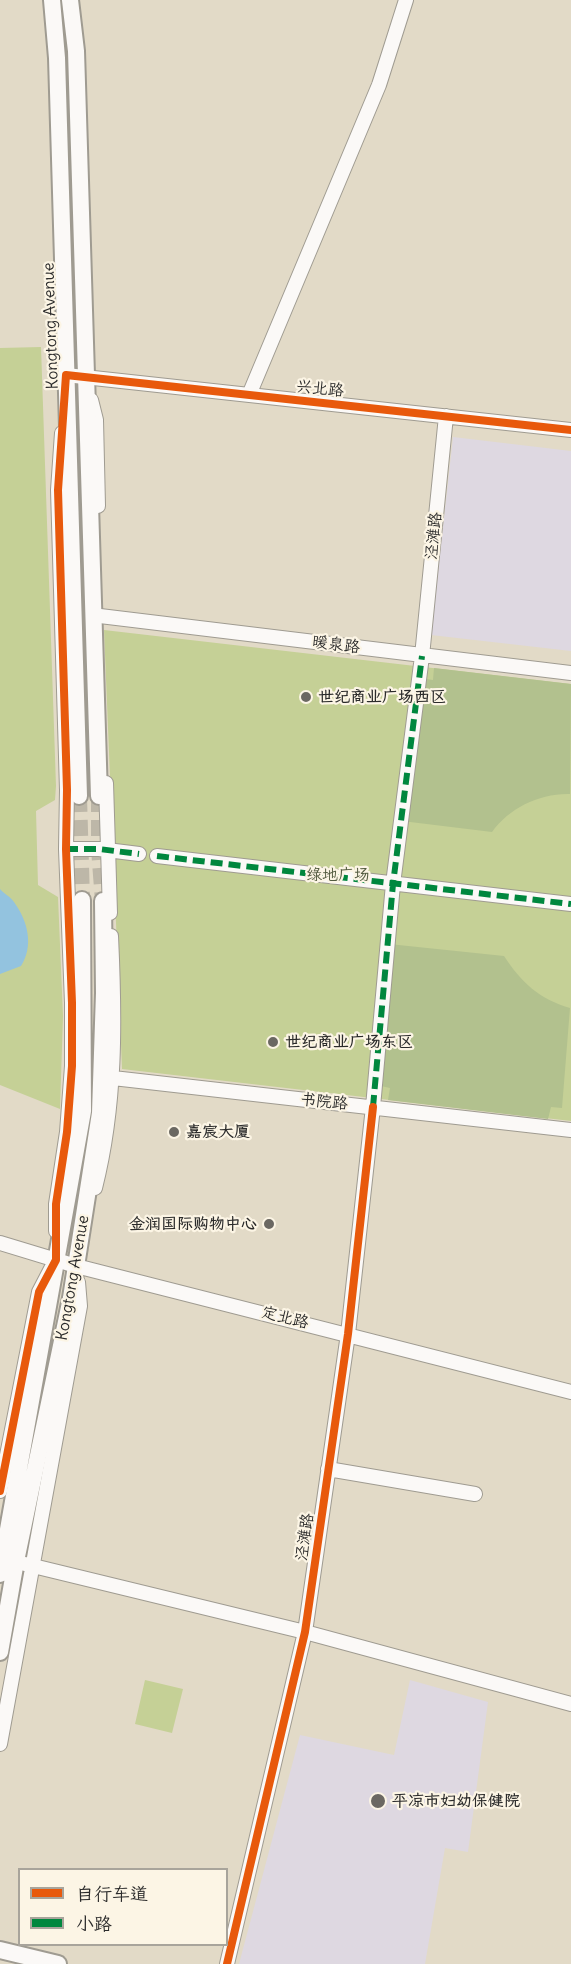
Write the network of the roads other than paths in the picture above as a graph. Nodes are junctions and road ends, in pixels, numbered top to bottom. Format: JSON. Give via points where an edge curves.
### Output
{"nodes":[{"id":1,"x":52,"y":0,"type":"edge"},
{"id":2,"x":70,"y":0,"type":"edge"},
{"id":3,"x":406,"y":0,"type":"edge"},
{"id":4,"x":66,"y":375,"type":"junction"},
{"id":5,"x":85,"y":377,"type":"junction"},
{"id":6,"x":249,"y":395,"type":"junction"},
{"id":7,"x":446,"y":416,"type":"junction"},
{"id":8,"x":571,"y":430,"type":"edge"},
{"id":9,"x":100,"y":616,"type":"junction"},
{"id":10,"x":422,"y":656,"type":"junction"},
{"id":11,"x":571,"y":674,"type":"edge"},
{"id":12,"x":79,"y":796,"type":"tunnel mouth"},
{"id":13,"x":99,"y":796,"type":"tunnel mouth"},
{"id":14,"x":66,"y":849,"type":"junction"},
{"id":15,"x":107,"y":850,"type":"junction"},
{"id":16,"x":139,"y":854,"type":"dead end"},
{"id":17,"x":157,"y":856,"type":"dead end"},
{"id":18,"x":393,"y":884,"type":"junction"},
{"id":19,"x":82,"y":900,"type":"tunnel mouth"},
{"id":20,"x":103,"y":901,"type":"tunnel mouth"},
{"id":21,"x":571,"y":904,"type":"edge"},
{"id":22,"x":112,"y":1078,"type":"junction"},
{"id":23,"x":373,"y":1107,"type":"junction"},
{"id":24,"x":571,"y":1130,"type":"edge"},
{"id":25,"x":0,"y":1243,"type":"edge"},
{"id":26,"x":56,"y":1260,"type":"junction"},
{"id":27,"x":76,"y":1266,"type":"junction"},
{"id":28,"x":348,"y":1334,"type":"junction"},
{"id":29,"x":571,"y":1392,"type":"edge"},
{"id":30,"x":328,"y":1469,"type":"junction"},
{"id":31,"x":0,"y":1491,"type":"edge"},
{"id":32,"x":475,"y":1494,"type":"dead end"},
{"id":33,"x":5,"y":1563,"type":"edge"},
{"id":34,"x":33,"y":1566,"type":"junction"},
{"id":35,"x":305,"y":1632,"type":"junction"},
{"id":36,"x":0,"y":1652,"type":"edge"},
{"id":37,"x":571,"y":1704,"type":"edge"},
{"id":38,"x":0,"y":1744,"type":"edge"},
{"id":39,"x":0,"y":1950,"type":"edge"},
{"id":40,"x":58,"y":1964,"type":"edge"},
{"id":41,"x":227,"y":1964,"type":"edge"}],
"edges":[{"from":1,"to":4,"type":"main road","name":"Kongtong Avenue"},
{"from":2,"to":5,"type":"main road","name":"Kongtong Avenue","via":[[76,63]]},
{"from":3,"to":6,"type":"street","via":[[379,85]]},
{"from":4,"to":5,"type":"street","name":"兴北路"},
{"from":4,"to":12,"type":"main road","name":"Kongtong Avenue"},
{"from":4,"to":14,"type":"street","via":[[58,490]]},
{"from":5,"to":6,"type":"street","name":"兴北路"},
{"from":5,"to":9,"type":"street","via":[[96,420]]},
{"from":5,"to":13,"type":"main road","name":"Kongtong Avenue"},
{"from":6,"to":7,"type":"street","name":"兴北路"},
{"from":7,"to":8,"type":"street","name":"兴北路"},
{"from":7,"to":10,"type":"street","name":"泾滩路"},
{"from":9,"to":10,"type":"street","name":"暖泉路"},
{"from":9,"to":15,"type":"street"},
{"from":10,"to":11,"type":"street","name":"暖泉路"},
{"from":10,"to":18,"type":"street","name":"泾滩路"},
{"from":14,"to":15,"type":"street"},
{"from":14,"to":26,"type":"street","via":[[72,1066],[56,1204]]},
{"from":15,"to":16,"type":"street"},
{"from":15,"to":22,"type":"street","via":[[114,1003]]},
{"from":17,"to":18,"type":"street"},
{"from":18,"to":21,"type":"street"},
{"from":18,"to":23,"type":"street","name":"泾滩路"},
{"from":19,"to":26,"type":"main road","name":"Kongtong Avenue","via":[[83,1111]]},
{"from":20,"to":27,"type":"main road","name":"Kongtong Avenue","via":[[100,1113]]},
{"from":22,"to":23,"type":"street","name":"书院路"},
{"from":22,"to":27,"type":"street","via":[[104,1152]]},
{"from":23,"to":24,"type":"street","name":"书院路"},
{"from":23,"to":28,"type":"street","name":"泾滩路"},
{"from":25,"to":26,"type":"street","name":"定北路"},
{"from":26,"to":27,"type":"street","name":"定北路"},
{"from":26,"to":31,"type":"street","via":[[39,1292]]},
{"from":26,"to":33,"type":"main road","name":"Kongtong Avenue"},
{"from":27,"to":28,"type":"street","name":"定北路"},
{"from":27,"to":33,"type":"main road","name":"Kongtong Avenue"},
{"from":27,"to":34,"type":"street","via":[[80,1306]]},
{"from":28,"to":29,"type":"street","name":"定北路"},
{"from":28,"to":30,"type":"street","name":"泾滩路"},
{"from":30,"to":32,"type":"street"},
{"from":30,"to":35,"type":"street","name":"泾滩路"},
{"from":33,"to":34,"type":"street"},
{"from":33,"to":36,"type":"main road","name":"Kongtong Avenue"},
{"from":34,"to":35,"type":"street"},
{"from":34,"to":38,"type":"street"},
{"from":35,"to":37,"type":"street"},
{"from":35,"to":41,"type":"street","name":"泾滩路"},
{"from":39,"to":40,"type":"main road"}]}
